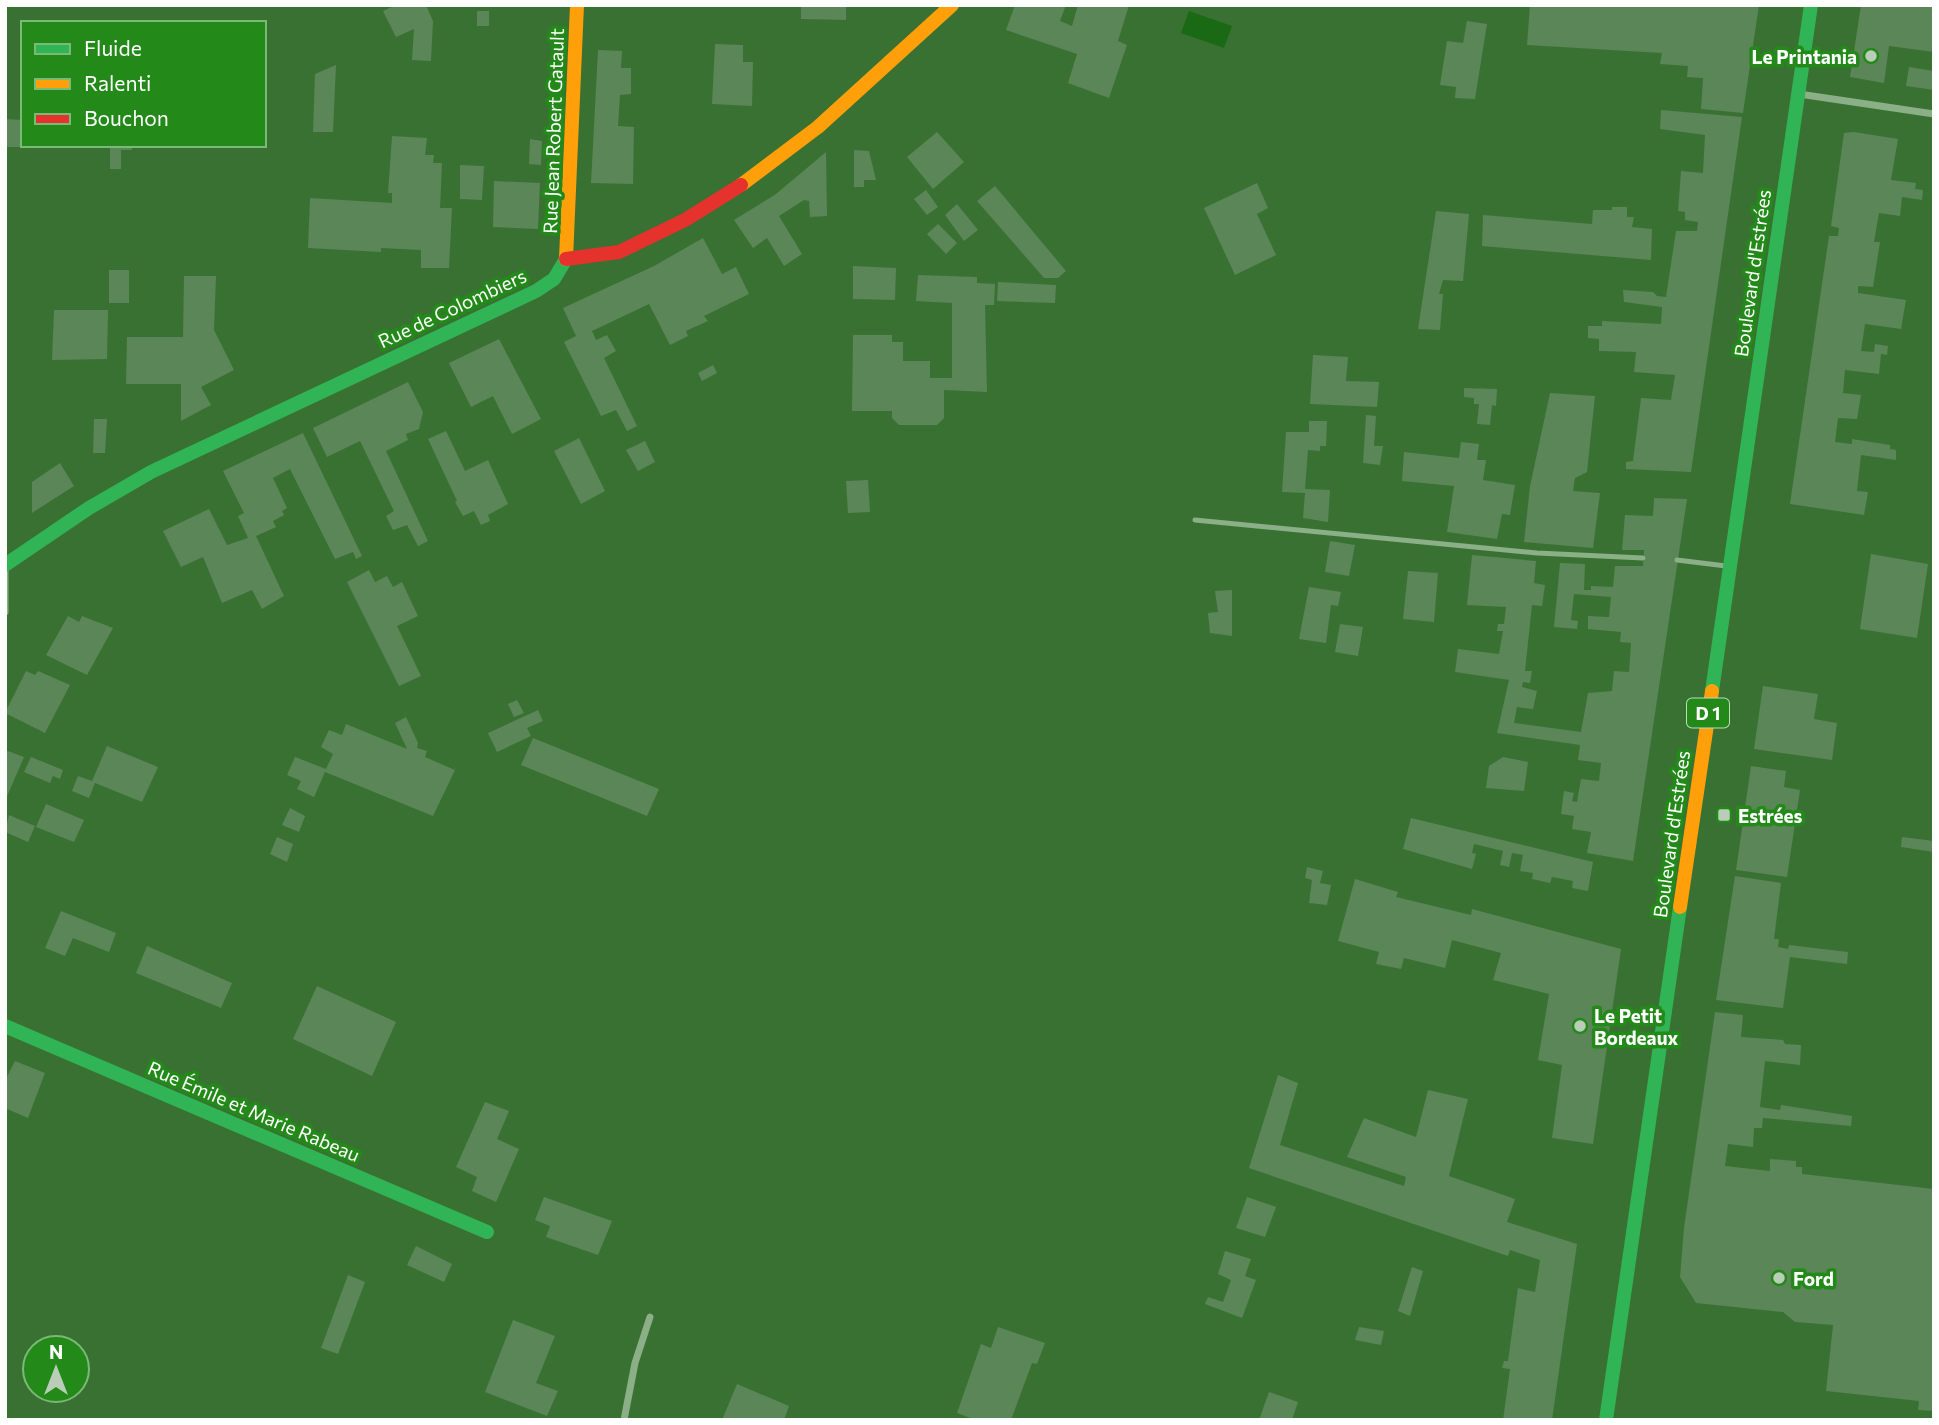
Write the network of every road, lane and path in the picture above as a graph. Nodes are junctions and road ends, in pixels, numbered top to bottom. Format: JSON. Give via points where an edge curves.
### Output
{"nodes":[{"id":1,"x":577,"y":5,"type":"edge"},
{"id":2,"x":952,"y":5,"type":"edge"},
{"id":3,"x":1811,"y":5,"type":"edge"},
{"id":4,"x":1797,"y":94,"type":"junction"},
{"id":5,"x":1934,"y":114,"type":"edge"},
{"id":6,"x":566,"y":259,"type":"junction"},
{"id":7,"x":1195,"y":520,"type":"dead end"},
{"id":8,"x":1643,"y":558,"type":"dead end"},
{"id":9,"x":1676,"y":561,"type":"dead end"},
{"id":10,"x":5,"y":565,"type":"edge"},
{"id":11,"x":1730,"y":567,"type":"junction"},
{"id":12,"x":5,"y":612,"type":"edge"},
{"id":13,"x":5,"y":1026,"type":"edge"},
{"id":14,"x":487,"y":1232,"type":"dead end"},
{"id":15,"x":650,"y":1317,"type":"dead end"},
{"id":16,"x":624,"y":1420,"type":"edge"},
{"id":17,"x":1606,"y":1420,"type":"edge"}],
"edges":[{"from":1,"to":6,"type":"street","name":"Rue Jean Robert Gatault"},
{"from":2,"to":6,"type":"street","via":[[763,171],[685,220],[619,252]]},
{"from":3,"to":4,"type":"street","name":"Boulevard d'Estrées","number":"D 1"},
{"from":4,"to":5,"type":"street"},
{"from":4,"to":11,"type":"street","name":"Boulevard d'Estrées","number":"D 1"},
{"from":6,"to":10,"type":"street","name":"Rue de Colombiers","via":[[554,279],[536,291],[151,472]]},
{"from":7,"to":8,"type":"lane","via":[[1537,553]]},
{"from":9,"to":11,"type":"lane"},
{"from":10,"to":12,"type":"street"},
{"from":11,"to":17,"type":"street","name":"Boulevard d'Estrées","number":"D 1"},
{"from":13,"to":14,"type":"street","name":"Rue Émile et Marie Rabeau"},
{"from":15,"to":16,"type":"street"}]}
